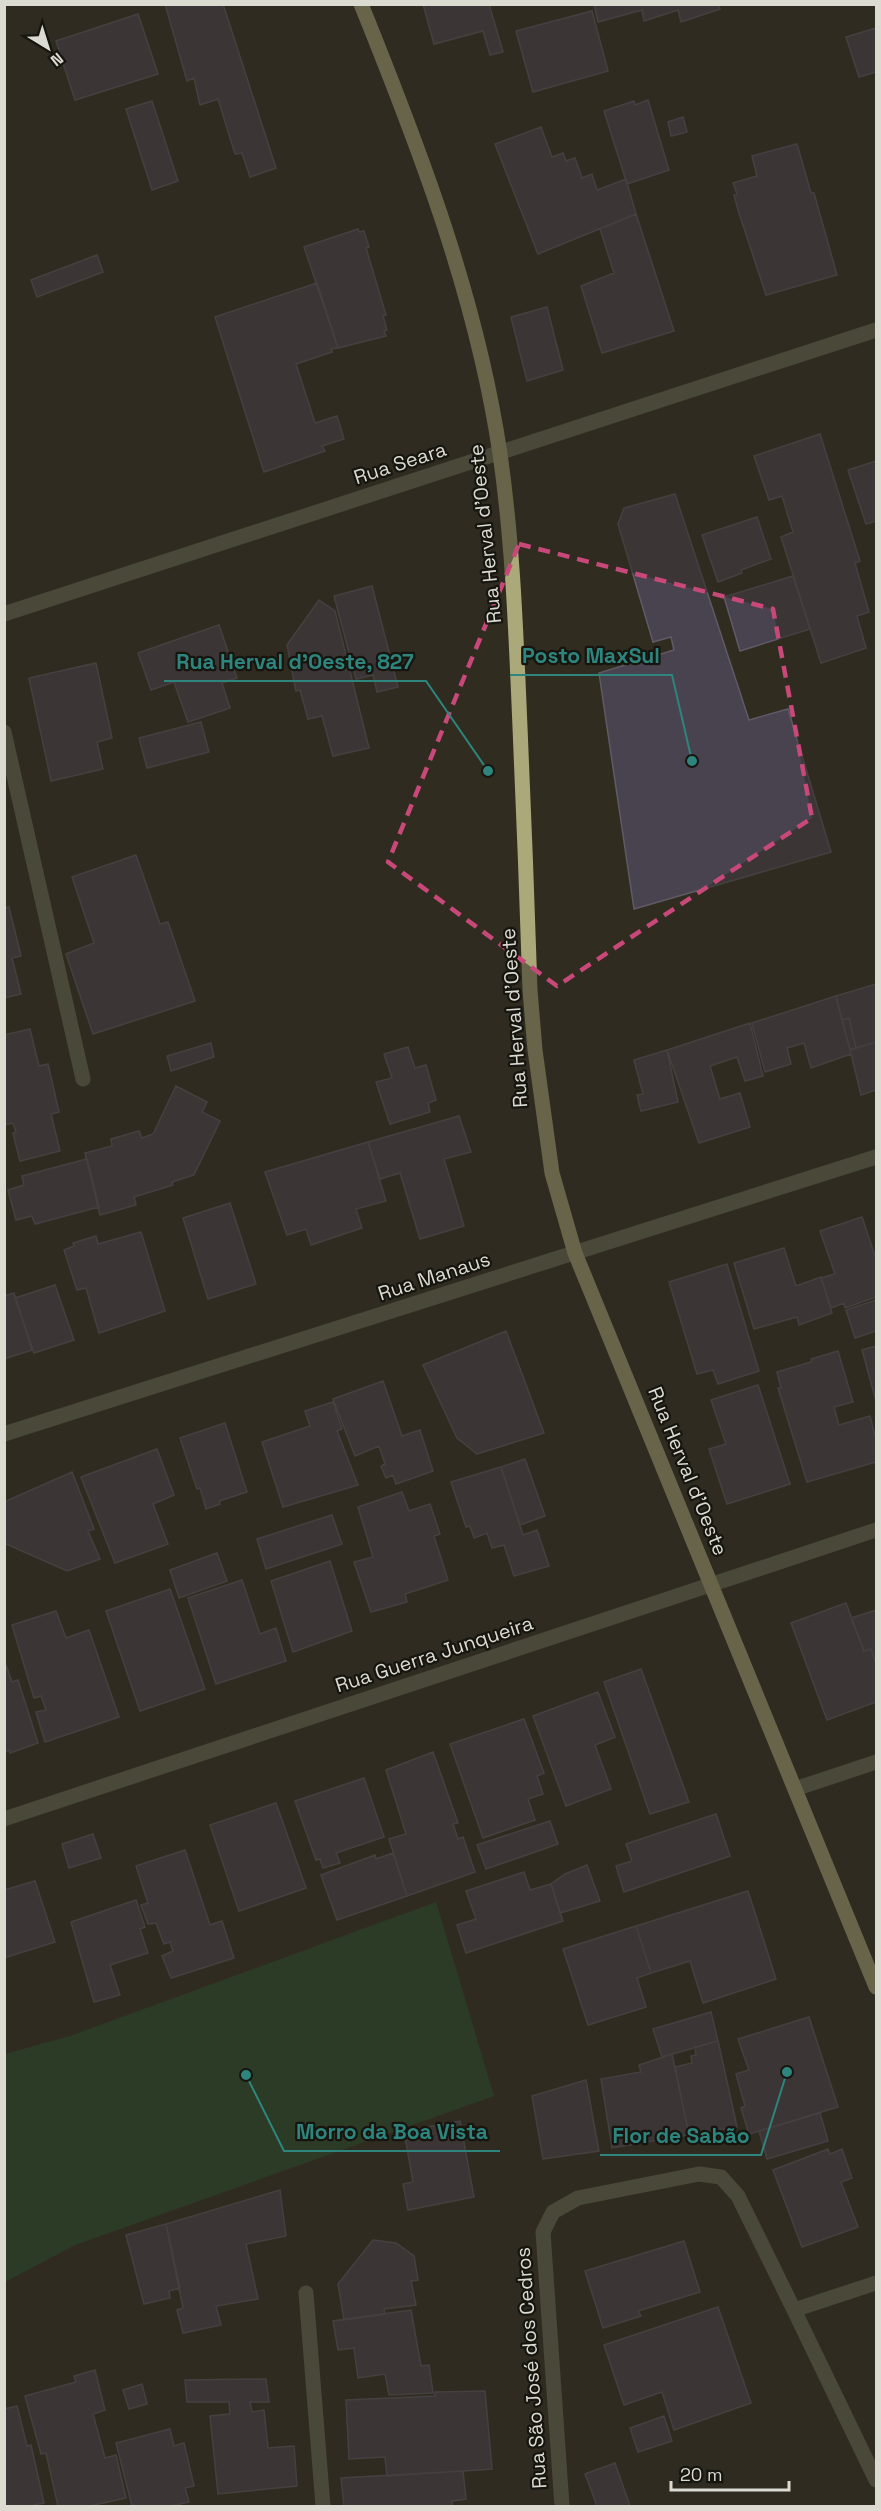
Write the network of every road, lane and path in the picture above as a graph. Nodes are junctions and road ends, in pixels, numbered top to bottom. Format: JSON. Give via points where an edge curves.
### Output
{"nodes":[{"id":1,"x":361,"y":4,"type":"edge"},
{"id":2,"x":876,"y":330,"type":"edge"},
{"id":3,"x":500,"y":452,"type":"junction"},
{"id":4,"x":4,"y":614,"type":"edge"},
{"id":5,"x":4,"y":732,"type":"edge"},
{"id":6,"x":83,"y":1080,"type":"dead end"},
{"id":7,"x":876,"y":1157,"type":"edge"},
{"id":8,"x":575,"y":1253,"type":"junction"},
{"id":9,"x":4,"y":1434,"type":"edge"},
{"id":10,"x":876,"y":1530,"type":"edge"},
{"id":11,"x":711,"y":1584,"type":"junction"},
{"id":12,"x":876,"y":1762,"type":"edge"},
{"id":13,"x":795,"y":1789,"type":"junction"},
{"id":14,"x":4,"y":1819,"type":"edge"},
{"id":15,"x":876,"y":1988,"type":"edge"},
{"id":16,"x":876,"y":2283,"type":"edge"},
{"id":17,"x":306,"y":2294,"type":"dead end"},
{"id":18,"x":794,"y":2310,"type":"junction"},
{"id":19,"x":876,"y":2480,"type":"edge"},
{"id":20,"x":323,"y":2506,"type":"edge"},
{"id":21,"x":562,"y":2506,"type":"edge"}],
"edges":[{"from":1,"to":3,"type":"main road","name":"Rua Herval d'Oeste","via":[[408,118],[449,237],[480,353]]},
{"from":2,"to":3,"type":"street","name":"Rua Seara"},
{"from":3,"to":4,"type":"street","name":"Rua Seara"},
{"from":3,"to":8,"type":"main road","name":"Rua Herval d'Oeste","via":[[515,609],[535,1050],[552,1173]]},
{"from":5,"to":6,"type":"street"},
{"from":7,"to":8,"type":"street","name":"Rua Manaus"},
{"from":8,"to":9,"type":"street","name":"Rua Manaus"},
{"from":8,"to":11,"type":"main road","name":"Rua Herval d'Oeste"},
{"from":10,"to":11,"type":"street","name":"Rua Guerra Junqueira"},
{"from":11,"to":13,"type":"main road","name":"Rua Herval d'Oeste"},
{"from":11,"to":14,"type":"street","name":"Rua Guerra Junqueira"},
{"from":12,"to":13,"type":"street"},
{"from":13,"to":15,"type":"main road","name":"Rua Herval d'Oeste"},
{"from":16,"to":18,"type":"street"},
{"from":17,"to":20,"type":"street"},
{"from":18,"to":19,"type":"street","name":"Rua São José dos Cedros"},
{"from":18,"to":21,"type":"street","name":"Rua São José dos Cedros","via":[[738,2196],[721,2177],[699,2174],[578,2198],[553,2212],[543,2232]]}]}
